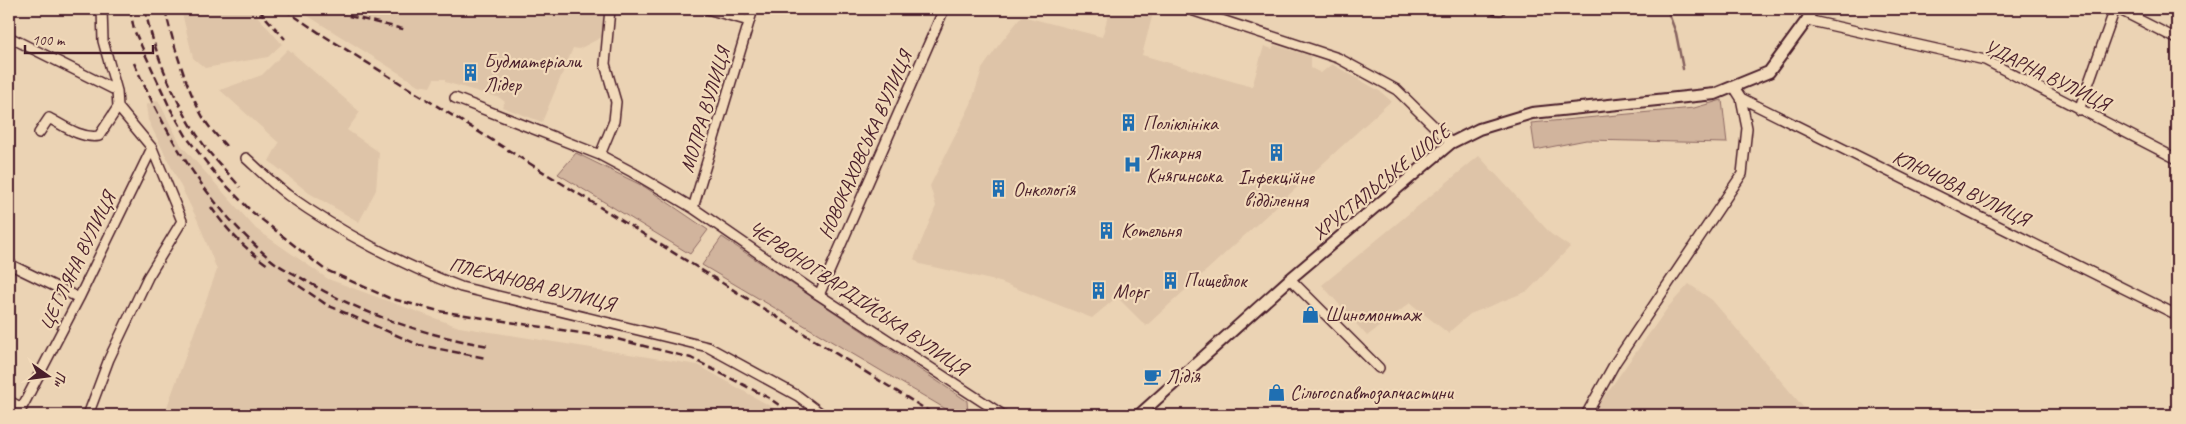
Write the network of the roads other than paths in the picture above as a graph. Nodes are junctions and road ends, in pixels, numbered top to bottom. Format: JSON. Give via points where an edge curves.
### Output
{"nodes":[{"id":1,"x":102,"y":9,"type":"edge"},
{"id":2,"x":610,"y":9,"type":"edge"},
{"id":3,"x":707,"y":9,"type":"edge"},
{"id":4,"x":753,"y":9,"type":"edge"},
{"id":5,"x":944,"y":9,"type":"edge"},
{"id":6,"x":1188,"y":9,"type":"edge"},
{"id":7,"x":1812,"y":9,"type":"edge"},
{"id":8,"x":2117,"y":9,"type":"edge"},
{"id":9,"x":1807,"y":20,"type":"junction"},
{"id":10,"x":749,"y":21,"type":"junction"},
{"id":11,"x":9,"y":38,"type":"edge"},
{"id":12,"x":2177,"y":39,"type":"edge"},
{"id":13,"x":1734,"y":87,"type":"junction"},
{"id":14,"x":117,"y":91,"type":"junction"},
{"id":15,"x":455,"y":98,"type":"dead end"},
{"id":16,"x":1741,"y":98,"type":"junction"},
{"id":17,"x":118,"y":107,"type":"junction"},
{"id":18,"x":2079,"y":110,"type":"junction"},
{"id":19,"x":39,"y":133,"type":"dead end"},
{"id":20,"x":1451,"y":143,"type":"junction"},
{"id":21,"x":152,"y":148,"type":"junction"},
{"id":22,"x":600,"y":155,"type":"junction"},
{"id":23,"x":246,"y":158,"type":"dead end"},
{"id":24,"x":2177,"y":159,"type":"edge"},
{"id":25,"x":694,"y":208,"type":"junction"},
{"id":26,"x":9,"y":264,"type":"edge"},
{"id":27,"x":1290,"y":279,"type":"junction"},
{"id":28,"x":819,"y":295,"type":"junction"},
{"id":29,"x":79,"y":298,"type":"junction"},
{"id":30,"x":2177,"y":315,"type":"edge"},
{"id":31,"x":1379,"y":368,"type":"dead end"},
{"id":32,"x":9,"y":401,"type":"edge"},
{"id":33,"x":20,"y":412,"type":"edge"},
{"id":34,"x":88,"y":415,"type":"edge"},
{"id":35,"x":823,"y":415,"type":"edge"},
{"id":36,"x":1003,"y":415,"type":"edge"},
{"id":37,"x":1139,"y":415,"type":"edge"},
{"id":38,"x":1586,"y":415,"type":"edge"}],
"edges":[{"from":1,"to":14,"type":"street","via":[[102,41]]},
{"from":2,"to":22,"type":"street","via":[[605,64],[616,102],[614,121]]},
{"from":3,"to":10,"type":"street"},
{"from":4,"to":10,"type":"street","name":"МОПРА ВУЛИЦЯ"},
{"from":5,"to":28,"type":"street","name":"НОВОКАХОВСЬКА ВУЛИЦЯ"},
{"from":6,"to":20,"type":"street","via":[[1338,58],[1397,90]]},
{"from":7,"to":9,"type":"street","name":"ХРУСТАЛЬСЬКЕ ШОСЕ"},
{"from":8,"to":12,"type":"street"},
{"from":8,"to":18,"type":"street"},
{"from":9,"to":13,"type":"street","name":"ХРУСТАЛЬСЬКЕ ШОСЕ","via":[[1769,72]]},
{"from":9,"to":18,"type":"street","name":"УДАРНА ВУЛИЦЯ","via":[[1985,60]]},
{"from":10,"to":25,"type":"street","name":"МОПРА ВУЛИЦЯ"},
{"from":11,"to":14,"type":"street"},
{"from":13,"to":16,"type":"street"},
{"from":13,"to":20,"type":"street","name":"ХРУСТАЛЬСЬКЕ ШОСЕ","via":[[1715,94],[1532,113],[1479,129]]},
{"from":14,"to":17,"type":"street"},
{"from":15,"to":22,"type":"street","name":"ЧЕРВОНОГВАРДІЙСЬКА ВУЛИЦЯ"},
{"from":16,"to":30,"type":"street","name":"КЛЮЧОВА ВУЛИЦЯ"},
{"from":16,"to":38,"type":"street","via":[[1747,128],[1742,174],[1615,364]]},
{"from":17,"to":19,"type":"street","via":[[99,136],[90,138],[49,118]]},
{"from":17,"to":21,"type":"street"},
{"from":18,"to":24,"type":"street","name":"УДАРНА ВУЛИЦЯ"},
{"from":20,"to":27,"type":"street","name":"ХРУСТАЛЬСЬКЕ ШОСЕ"},
{"from":21,"to":29,"type":"street","name":"ЦЕГЛЯНА ВУЛИЦЯ"},
{"from":21,"to":34,"type":"street","via":[[182,221],[148,277]]},
{"from":22,"to":25,"type":"street","name":"ЧЕРВОНОГВАРДІЙСЬКА ВУЛИЦЯ"},
{"from":23,"to":35,"type":"street","name":"ПЛЕХАНОВА ВУЛИЦЯ","via":[[288,196],[391,258],[429,275],[461,287],[708,348],[798,396]]},
{"from":25,"to":28,"type":"street","name":"ЧЕРВОНОГВАРДІЙСЬКА ВУЛИЦЯ"},
{"from":26,"to":29,"type":"street"},
{"from":27,"to":31,"type":"street"},
{"from":27,"to":37,"type":"street","name":"ХРУСТАЛЬСЬКЕ ШОСЕ"},
{"from":28,"to":36,"type":"street","name":"ЧЕРВОНОГВАРДІЙСЬКА ВУЛИЦЯ"},
{"from":29,"to":33,"type":"street","name":"ЦЕГЛЯНА ВУЛИЦЯ"},
{"from":32,"to":33,"type":"street"}]}
